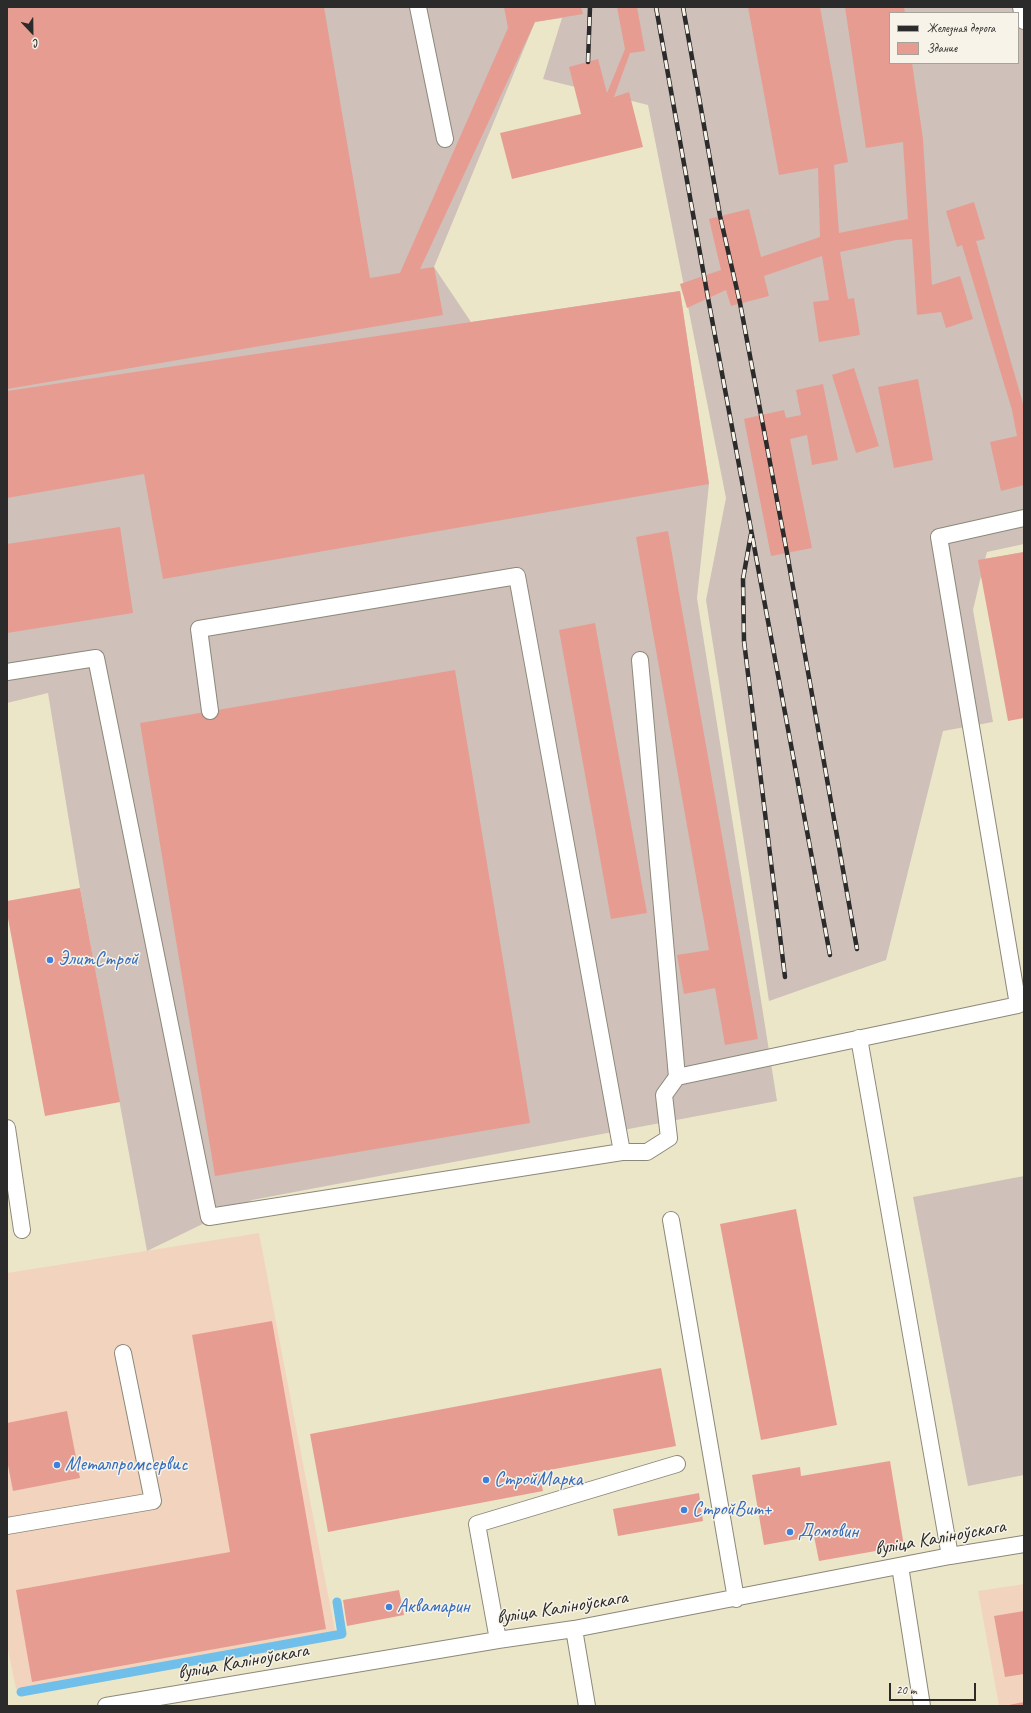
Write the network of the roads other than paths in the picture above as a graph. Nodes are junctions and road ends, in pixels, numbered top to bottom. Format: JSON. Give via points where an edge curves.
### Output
{"nodes":[{"id":1,"x":418,"y":7,"type":"edge"},
{"id":2,"x":1021,"y":7,"type":"edge"},
{"id":3,"x":1024,"y":21,"type":"edge"},
{"id":4,"x":445,"y":139,"type":"dead end"},
{"id":5,"x":1024,"y":518,"type":"edge"},
{"id":6,"x":640,"y":660,"type":"dead end"},
{"id":7,"x":7,"y":672,"type":"edge"},
{"id":8,"x":210,"y":711,"type":"dead end"},
{"id":9,"x":859,"y":1038,"type":"junction"},
{"id":10,"x":677,"y":1077,"type":"junction"},
{"id":11,"x":7,"y":1128,"type":"edge"},
{"id":12,"x":622,"y":1152,"type":"junction"},
{"id":13,"x":671,"y":1220,"type":"dead end"},
{"id":14,"x":22,"y":1230,"type":"dead end"},
{"id":15,"x":123,"y":1353,"type":"dead end"},
{"id":16,"x":677,"y":1464,"type":"dead end"},
{"id":17,"x":7,"y":1526,"type":"edge"},
{"id":18,"x":1024,"y":1544,"type":"edge"},
{"id":19,"x":950,"y":1556,"type":"junction"},
{"id":20,"x":900,"y":1566,"type":"junction"},
{"id":21,"x":736,"y":1599,"type":"junction"},
{"id":22,"x":574,"y":1629,"type":"junction"},
{"id":23,"x":498,"y":1640,"type":"junction"},
{"id":24,"x":106,"y":1706,"type":"edge"},
{"id":25,"x":587,"y":1706,"type":"edge"},
{"id":26,"x":922,"y":1706,"type":"edge"}],
"edges":[{"from":1,"to":4,"type":"lane"},
{"from":2,"to":3,"type":"lane"},
{"from":5,"to":9,"type":"lane","via":[[939,537],[1018,1005]]},
{"from":6,"to":10,"type":"lane"},
{"from":7,"to":12,"type":"lane","via":[[96,658],[210,1217]]},
{"from":8,"to":12,"type":"lane","via":[[199,628],[517,576]]},
{"from":9,"to":10,"type":"lane"},
{"from":9,"to":19,"type":"lane"},
{"from":10,"to":12,"type":"lane","via":[[664,1095],[669,1138],[647,1152]]},
{"from":11,"to":14,"type":"lane"},
{"from":13,"to":21,"type":"lane"},
{"from":15,"to":17,"type":"lane","via":[[153,1501]]},
{"from":16,"to":23,"type":"lane","via":[[477,1524]]},
{"from":18,"to":19,"type":"lane","name":"вуліца Каліноўскага"},
{"from":19,"to":20,"type":"lane","name":"вуліца Каліноўскага"},
{"from":20,"to":21,"type":"lane","name":"вуліца Каліноўскага"},
{"from":20,"to":26,"type":"lane"},
{"from":21,"to":22,"type":"lane","name":"вуліца Каліноўскага"},
{"from":22,"to":23,"type":"lane","name":"вуліца Каліноўскага"},
{"from":22,"to":25,"type":"lane"},
{"from":23,"to":24,"type":"lane","name":"вуліца Каліноўскага"}]}
